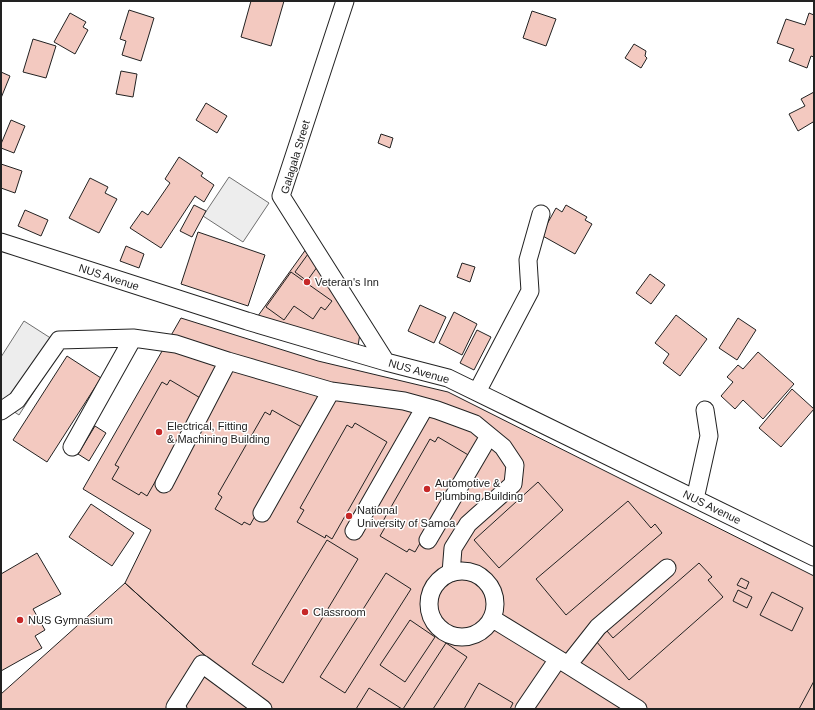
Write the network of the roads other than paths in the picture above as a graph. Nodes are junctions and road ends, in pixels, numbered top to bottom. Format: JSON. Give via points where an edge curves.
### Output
{"nodes":[{"id":1,"x":345,"y":1,"type":"edge"},
{"id":2,"x":541,"y":214,"type":"dead end"},
{"id":3,"x":1,"y":242,"type":"edge"},
{"id":4,"x":133,"y":338,"type":"junction"},
{"id":5,"x":228,"y":361,"type":"junction"},
{"id":6,"x":386,"y":362,"type":"junction"},
{"id":7,"x":331,"y":391,"type":"junction"},
{"id":8,"x":477,"y":392,"type":"junction"},
{"id":9,"x":425,"y":407,"type":"junction"},
{"id":10,"x":705,"y":410,"type":"dead end"},
{"id":11,"x":1,"y":411,"type":"edge"},
{"id":12,"x":1,"y":426,"type":"edge"},
{"id":13,"x":489,"y":436,"type":"junction"},
{"id":14,"x":72,"y":447,"type":"dead end"},
{"id":15,"x":164,"y":484,"type":"dead end"},
{"id":16,"x":696,"y":499,"type":"junction"},
{"id":17,"x":262,"y":513,"type":"dead end"},
{"id":18,"x":354,"y":530,"type":"dead end"},
{"id":19,"x":428,"y":540,"type":"dead end"},
{"id":20,"x":814,"y":557,"type":"edge"},
{"id":21,"x":667,"y":568,"type":"dead end"},
{"id":22,"x":451,"y":573,"type":"junction"},
{"id":23,"x":493,"y":619,"type":"junction"},
{"id":24,"x":563,"y":662,"type":"junction"},
{"id":25,"x":178,"y":709,"type":"edge"},
{"id":26,"x":263,"y":709,"type":"edge"},
{"id":27,"x":524,"y":709,"type":"edge"},
{"id":28,"x":638,"y":709,"type":"edge"}],
"edges":[{"from":1,"to":6,"type":"street","name":"Galagala Street","via":[[281,196]]},
{"from":2,"to":8,"type":"street","via":[[528,260],[530,291]]},
{"from":3,"to":6,"type":"street","name":"NUS Avenue","via":[[247,321]]},
{"from":4,"to":5,"type":"street","via":[[176,344]]},
{"from":4,"to":11,"type":"street","via":[[59,340],[17,400]]},
{"from":4,"to":14,"type":"street"},
{"from":5,"to":7,"type":"street"},
{"from":5,"to":15,"type":"street"},
{"from":6,"to":8,"type":"street","name":"NUS Avenue","via":[[448,378]]},
{"from":7,"to":9,"type":"street","via":[[404,401]]},
{"from":7,"to":17,"type":"street"},
{"from":8,"to":16,"type":"street","name":"NUS Avenue"},
{"from":9,"to":13,"type":"street","via":[[475,424]]},
{"from":9,"to":18,"type":"street"},
{"from":10,"to":16,"type":"street","via":[[709,436]]},
{"from":11,"to":12,"type":"street"},
{"from":13,"to":19,"type":"street"},
{"from":13,"to":22,"type":"street","via":[[503,447],[515,466],[513,484],[468,524],[453,548]]},
{"from":16,"to":20,"type":"street","name":"NUS Avenue"},
{"from":21,"to":24,"type":"street","via":[[598,627]]},
{"from":22,"to":23,"type":"street","via":[[471,572],[482,577],[494,596]]},
{"from":22,"to":23,"type":"street","via":[[439,580],[433,590],[430,612],[435,623],[450,635],[461,638],[480,632]]},
{"from":23,"to":24,"type":"street"},
{"from":24,"to":27,"type":"street"},
{"from":24,"to":28,"type":"street"},
{"from":25,"to":26,"type":"street","via":[[175,707],[202,664]]}]}
